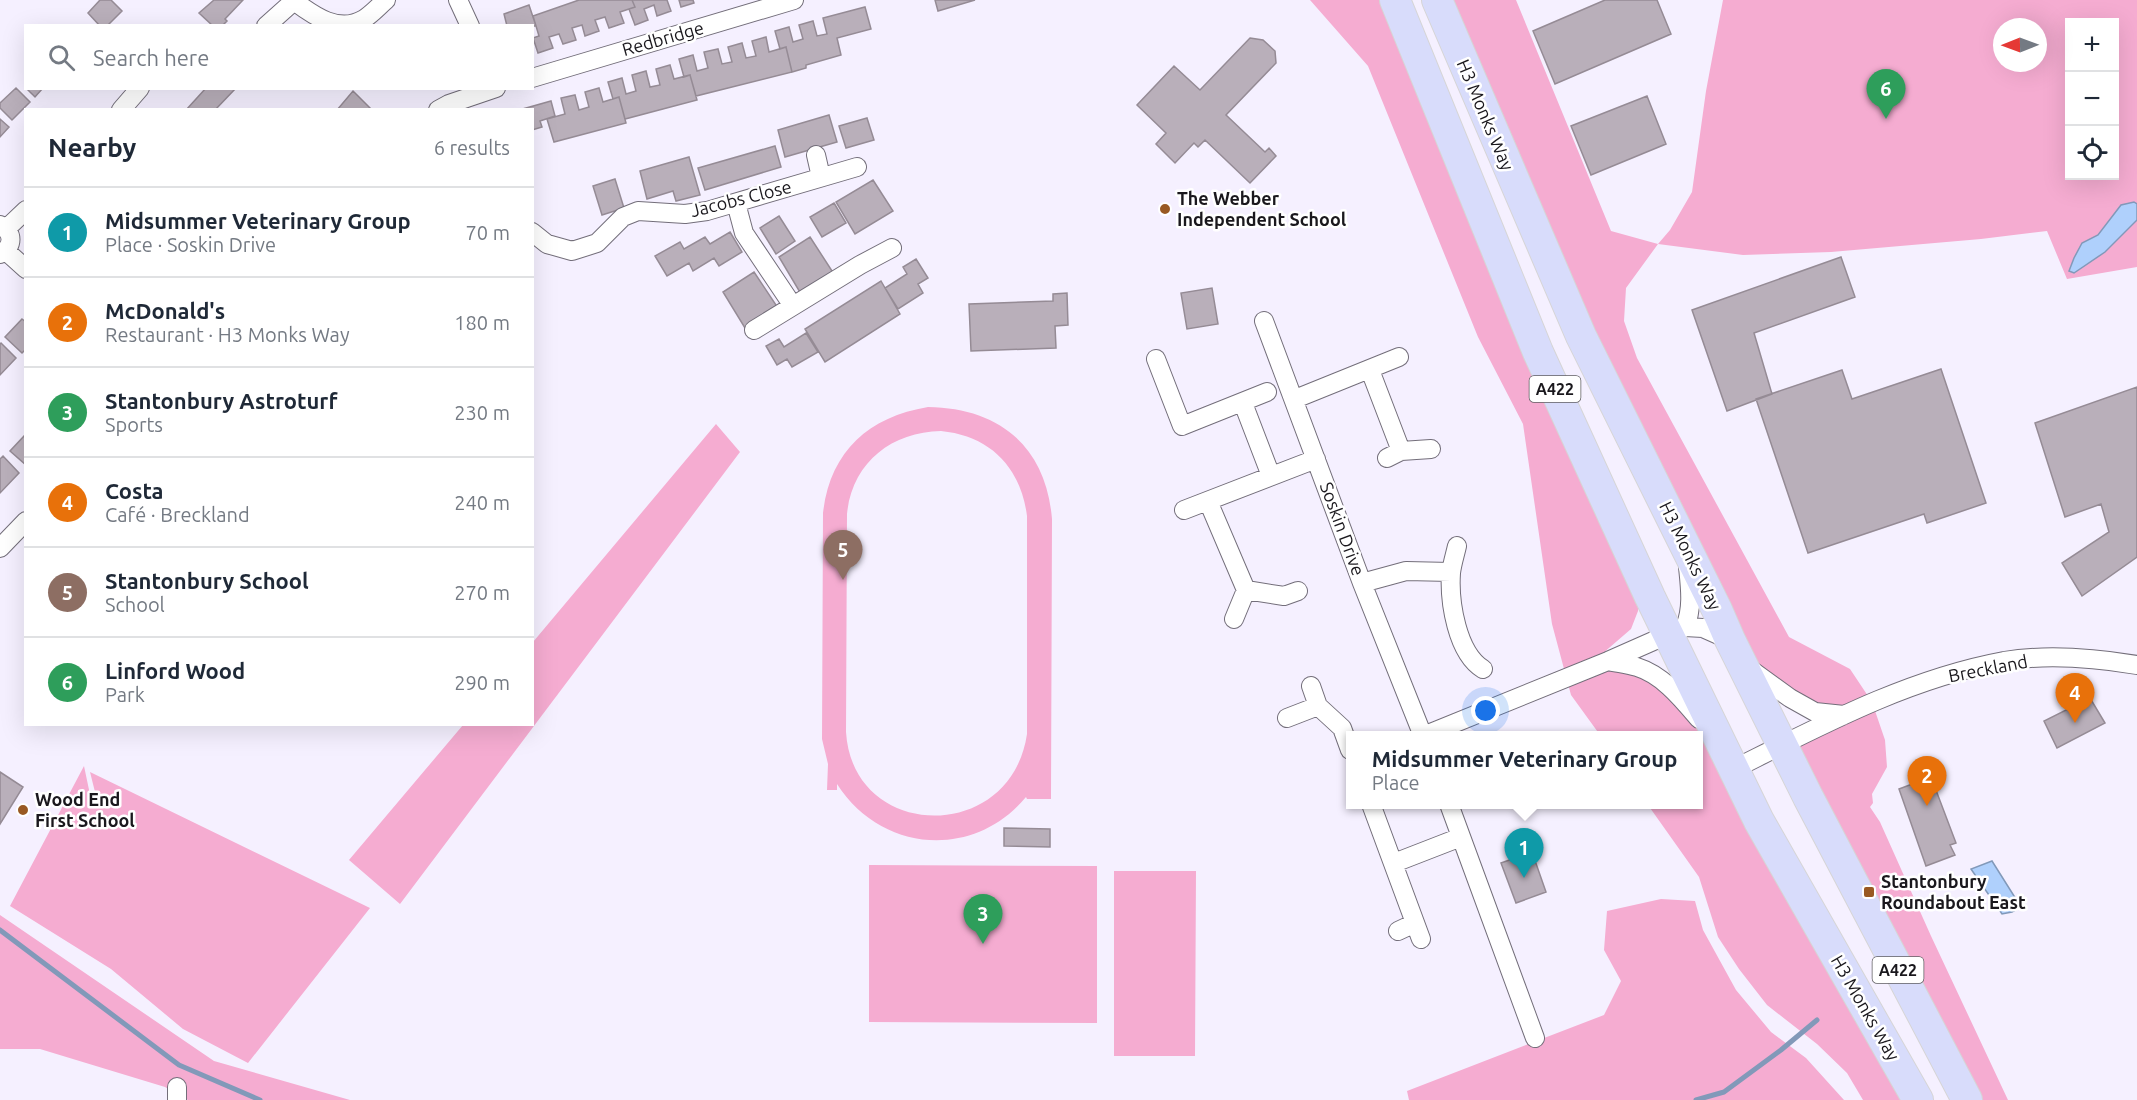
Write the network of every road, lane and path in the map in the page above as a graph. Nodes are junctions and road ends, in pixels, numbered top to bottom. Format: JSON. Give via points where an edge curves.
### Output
{"nodes":[{"id":1,"x":295,"y":0,"type":"edge"},
{"id":2,"x":386,"y":0,"type":"edge"},
{"id":3,"x":458,"y":0,"type":"edge"},
{"id":4,"x":794,"y":0,"type":"edge"},
{"id":5,"x":1395,"y":0,"type":"edge"},
{"id":6,"x":1437,"y":0,"type":"edge"},
{"id":7,"x":268,"y":24,"type":"edge"},
{"id":8,"x":336,"y":24,"type":"edge"},
{"id":9,"x":354,"y":24,"type":"edge"},
{"id":10,"x":469,"y":24,"type":"edge"},
{"id":11,"x":534,"y":77,"type":"edge"},
{"id":12,"x":138,"y":90,"type":"edge"},
{"id":13,"x":491,"y":90,"type":"edge"},
{"id":14,"x":123,"y":108,"type":"edge"},
{"id":15,"x":446,"y":108,"type":"edge"},
{"id":16,"x":816,"y":155,"type":"dead end"},
{"id":17,"x":857,"y":167,"type":"dead end"},
{"id":18,"x":821,"y":177,"type":"junction"},
{"id":19,"x":736,"y":203,"type":"junction"},
{"id":20,"x":24,"y":211,"type":"edge"},
{"id":21,"x":3,"y":227,"type":"edge"},
{"id":22,"x":534,"y":234,"type":"edge"},
{"id":23,"x":892,"y":248,"type":"dead end"},
{"id":24,"x":3,"y":253,"type":"edge"},
{"id":25,"x":24,"y":268,"type":"edge"},
{"id":26,"x":793,"y":306,"type":"junction"},
{"id":27,"x":1264,"y":321,"type":"dead end"},
{"id":28,"x":754,"y":330,"type":"dead end"},
{"id":29,"x":1399,"y":357,"type":"dead end"},
{"id":30,"x":1156,"y":359,"type":"dead end"},
{"id":31,"x":1370,"y":370,"type":"junction"},
{"id":32,"x":1267,"y":392,"type":"dead end"},
{"id":33,"x":1295,"y":399,"type":"junction"},
{"id":34,"x":1243,"y":403,"type":"junction"},
{"id":35,"x":1431,"y":449,"type":"dead end"},
{"id":36,"x":1316,"y":459,"type":"junction"},
{"id":37,"x":1271,"y":476,"type":"junction"},
{"id":38,"x":1208,"y":501,"type":"junction"},
{"id":39,"x":1184,"y":510,"type":"dead end"},
{"id":40,"x":24,"y":523,"type":"edge"},
{"id":41,"x":1458,"y":546,"type":"dead end"},
{"id":42,"x":1685,"y":546,"type":"junction"},
{"id":43,"x":0,"y":548,"type":"edge"},
{"id":44,"x":1451,"y":572,"type":"junction"},
{"id":45,"x":1362,"y":583,"type":"junction"},
{"id":46,"x":1246,"y":590,"type":"junction"},
{"id":47,"x":1298,"y":591,"type":"dead end"},
{"id":48,"x":1234,"y":619,"type":"dead end"},
{"id":49,"x":1676,"y":630,"type":"junction"},
{"id":50,"x":1736,"y":651,"type":"junction"},
{"id":51,"x":1608,"y":661,"type":"junction"},
{"id":52,"x":2137,"y":665,"type":"edge"},
{"id":53,"x":1477,"y":669,"type":"dead end"},
{"id":54,"x":1311,"y":686,"type":"dead end"},
{"id":55,"x":1318,"y":706,"type":"junction"},
{"id":56,"x":1845,"y":715,"type":"junction"},
{"id":57,"x":1287,"y":718,"type":"dead end"},
{"id":58,"x":1421,"y":731,"type":"edge"},
{"id":59,"x":1433,"y":731,"type":"edge"},
{"id":60,"x":1346,"y":739,"type":"edge"},
{"id":61,"x":1719,"y":742,"type":"junction"},
{"id":62,"x":1782,"y":745,"type":"junction"},
{"id":63,"x":1732,"y":770,"type":"junction"},
{"id":64,"x":1373,"y":809,"type":"edge"},
{"id":65,"x":1451,"y":809,"type":"edge"},
{"id":66,"x":1461,"y":837,"type":"junction"},
{"id":67,"x":1394,"y":863,"type":"junction"},
{"id":68,"x":1398,"y":931,"type":"dead end"},
{"id":69,"x":1534,"y":1038,"type":"dead end"},
{"id":70,"x":1918,"y":1100,"type":"edge"},
{"id":71,"x":1967,"y":1100,"type":"edge"}],
"edges":[{"from":1,"to":7,"type":"street"},
{"from":1,"to":8,"type":"street"},
{"from":2,"to":9,"type":"street"},
{"from":3,"to":10,"type":"street"},
{"from":4,"to":11,"type":"street","name":"Redbridge"},
{"from":5,"to":49,"type":"main road","name":"H3 Monks Way","number":"A422","via":[[1538,352]]},
{"from":6,"to":42,"type":"main road","name":"H3 Monks Way","number":"A422","via":[[1581,336]]},
{"from":12,"to":14,"type":"street"},
{"from":13,"to":15,"type":"street"},
{"from":16,"to":18,"type":"street"},
{"from":17,"to":18,"type":"street","name":"Jacobs Close"},
{"from":18,"to":19,"type":"street","name":"Jacobs Close"},
{"from":19,"to":22,"type":"street","name":"Jacobs Close","via":[[686,214],[638,211],[623,217],[597,243],[572,251],[548,244]]},
{"from":19,"to":26,"type":"street","via":[[744,233]]},
{"from":20,"to":21,"type":"street"},
{"from":21,"to":24,"type":"street","via":[[11,237]]},
{"from":23,"to":26,"type":"street","via":[[857,260]]},
{"from":24,"to":25,"type":"street"},
{"from":26,"to":28,"type":"street"},
{"from":27,"to":33,"type":"street","name":"Soskin Drive"},
{"from":29,"to":31,"type":"street"},
{"from":30,"to":34,"type":"street","via":[[1182,426]]},
{"from":31,"to":33,"type":"street"},
{"from":31,"to":35,"type":"street","via":[[1394,455]]},
{"from":32,"to":34,"type":"street"},
{"from":33,"to":36,"type":"street","name":"Soskin Drive"},
{"from":34,"to":37,"type":"street"},
{"from":36,"to":37,"type":"street"},
{"from":36,"to":45,"type":"street","name":"Soskin Drive"},
{"from":37,"to":38,"type":"street"},
{"from":38,"to":39,"type":"street"},
{"from":38,"to":46,"type":"street"},
{"from":40,"to":43,"type":"street"},
{"from":41,"to":44,"type":"street"},
{"from":42,"to":49,"type":"street","via":[[1689,616]]},
{"from":42,"to":50,"type":"main road","name":"H3 Monks Way","number":"A422"},
{"from":44,"to":45,"type":"street","via":[[1406,571]]},
{"from":44,"to":53,"type":"street","via":[[1455,619]]},
{"from":45,"to":58,"type":"street","name":"Soskin Drive"},
{"from":46,"to":47,"type":"street","via":[[1284,596]]},
{"from":46,"to":48,"type":"street"},
{"from":49,"to":50,"type":"street","via":[[1703,628]]},
{"from":49,"to":51,"type":"street","name":"Soskin Drive"},
{"from":49,"to":61,"type":"main road","name":"H3 Monks Way","number":"A422"},
{"from":50,"to":56,"type":"street","name":"Breckland","via":[[1790,698],[1815,712]]},
{"from":50,"to":62,"type":"main road","name":"H3 Monks Way","number":"A422"},
{"from":51,"to":59,"type":"street","name":"Soskin Drive"},
{"from":51,"to":61,"type":"street","via":[[1654,675],[1683,700]]},
{"from":52,"to":56,"type":"street","name":"Breckland","via":[[2050,658],[2006,661],[1908,687]]},
{"from":54,"to":55,"type":"street"},
{"from":55,"to":57,"type":"street"},
{"from":55,"to":60,"type":"street","via":[[1342,728]]},
{"from":56,"to":62,"type":"street","name":"Breckland"},
{"from":61,"to":63,"type":"main road","name":"H3 Monks Way","number":"A422"},
{"from":62,"to":63,"type":"street","name":"Breckland"},
{"from":62,"to":71,"type":"main road","name":"H3 Monks Way","number":"A422"},
{"from":63,"to":70,"type":"main road","name":"H3 Monks Way","number":"A422"},
{"from":64,"to":67,"type":"street"},
{"from":65,"to":66,"type":"street"},
{"from":66,"to":67,"type":"street"},
{"from":66,"to":69,"type":"street"},
{"from":67,"to":68,"type":"street","via":[[1418,931]]}]}
